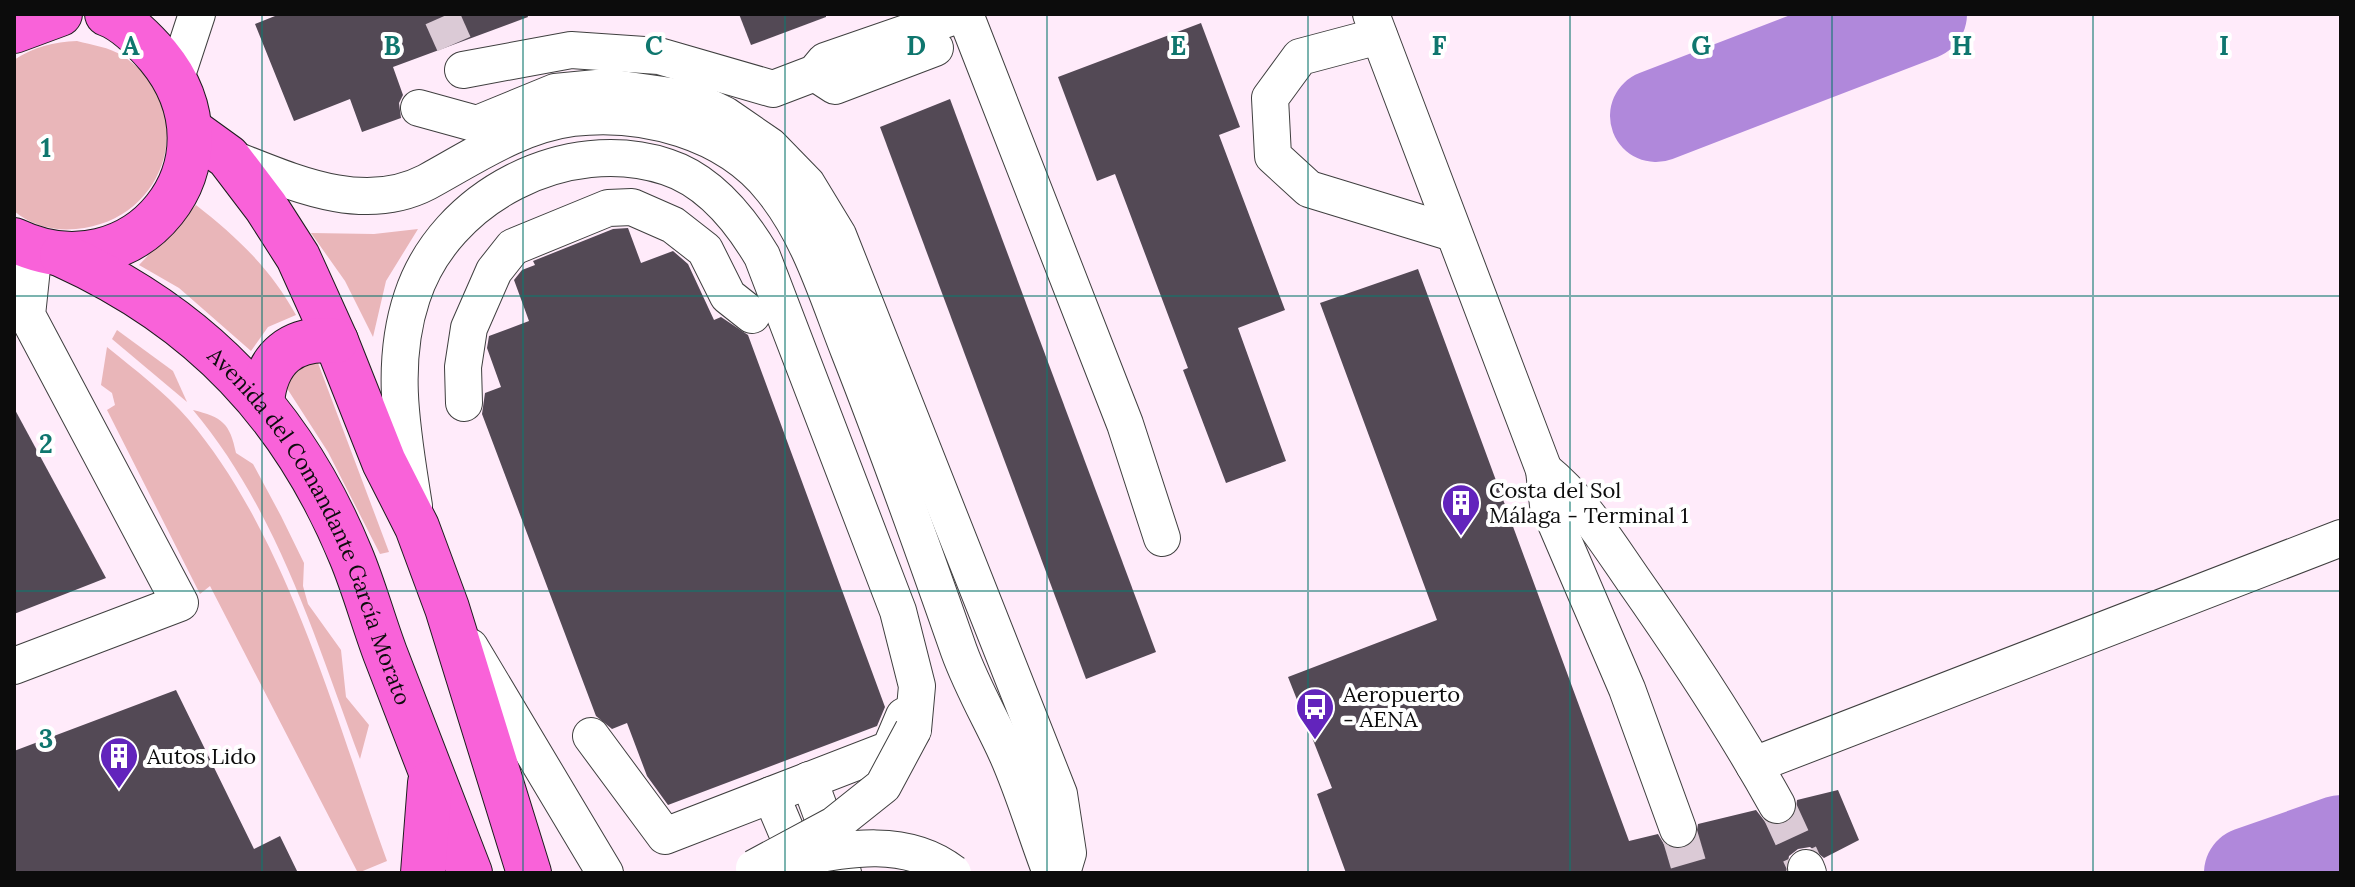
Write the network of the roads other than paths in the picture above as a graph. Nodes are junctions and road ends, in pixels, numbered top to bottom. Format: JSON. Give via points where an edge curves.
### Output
{"nodes":[{"id":1,"x":60,"y":14,"type":"edge"},
{"id":2,"x":111,"y":14,"type":"edge"},
{"id":3,"x":197,"y":14,"type":"edge"},
{"id":4,"x":966,"y":21,"type":"edge"},
{"id":5,"x":1375,"y":25,"type":"edge"},
{"id":6,"x":14,"y":31,"type":"edge"},
{"id":7,"x":176,"y":78,"type":"junction"},
{"id":8,"x":192,"y":131,"type":"junction"},
{"id":9,"x":228,"y":157,"type":"junction"},
{"id":10,"x":1453,"y":233,"type":"junction"},
{"id":11,"x":37,"y":248,"type":"edge"},
{"id":12,"x":752,"y":315,"type":"dead end"},
{"id":13,"x":336,"y":341,"type":"junction"},
{"id":14,"x":262,"y":402,"type":"junction"},
{"id":15,"x":464,"y":403,"type":"dead end"},
{"id":16,"x":1544,"y":470,"type":"junction"},
{"id":17,"x":417,"y":527,"type":"junction"},
{"id":18,"x":1162,"y":538,"type":"dead end"},
{"id":19,"x":2341,"y":538,"type":"edge"},
{"id":20,"x":447,"y":608,"type":"junction"},
{"id":21,"x":14,"y":666,"type":"edge"},
{"id":22,"x":904,"y":716,"type":"dead end"},
{"id":23,"x":480,"y":719,"type":"junction"},
{"id":24,"x":591,"y":736,"type":"dead end"},
{"id":25,"x":1754,"y":765,"type":"junction"},
{"id":26,"x":431,"y":772,"type":"junction"},
{"id":27,"x":790,"y":788,"type":"junction"},
{"id":28,"x":1777,"y":805,"type":"tunnel mouth"},
{"id":29,"x":1678,"y":829,"type":"tunnel mouth"},
{"id":30,"x":584,"y":835,"type":"junction"},
{"id":31,"x":748,"y":870,"type":"edge"},
{"id":32,"x":423,"y":873,"type":"edge"},
{"id":33,"x":470,"y":873,"type":"edge"},
{"id":34,"x":529,"y":873,"type":"edge"},
{"id":35,"x":551,"y":873,"type":"edge"},
{"id":36,"x":605,"y":873,"type":"edge"},
{"id":37,"x":627,"y":873,"type":"edge"},
{"id":38,"x":804,"y":873,"type":"edge"},
{"id":39,"x":824,"y":873,"type":"edge"},
{"id":40,"x":843,"y":873,"type":"edge"},
{"id":41,"x":953,"y":873,"type":"edge"},
{"id":42,"x":1051,"y":873,"type":"edge"},
{"id":43,"x":1062,"y":873,"type":"edge"}],
"edges":[{"from":1,"to":6,"type":"main road"},
{"from":2,"to":7,"type":"main road","via":[[146,42]]},
{"from":3,"to":7,"type":"street"},
{"from":4,"to":18,"type":"street","via":[[1125,424]]},
{"from":4,"to":43,"type":"street","via":[[835,86],[815,73],[773,89],[659,56],[571,50],[458,57],[434,114],[477,124],[555,92],[607,87],[692,99],[770,146],[807,184],[838,235],[1059,794],[1068,853]]},
{"from":5,"to":10,"type":"street"},
{"from":5,"to":10,"type":"street","via":[[1300,57],[1270,98],[1273,156],[1309,189]]},
{"from":7,"to":8,"type":"main road"},
{"from":8,"to":9,"type":"main road"},
{"from":8,"to":11,"type":"main road","via":[[183,180],[170,205],[144,231],[105,251]]},
{"from":9,"to":13,"type":"main road","via":[[298,257]]},
{"from":9,"to":42,"type":"street","via":[[345,196],[389,193],[423,184],[520,133],[571,118],[627,117],[681,128],[729,151],[771,187],[805,238],[971,683],[1008,756]]},
{"from":10,"to":16,"type":"street"},
{"from":11,"to":14,"type":"main road","name":"Avenida del Comandante García Morato","via":[[117,280],[161,309],[215,353]]},
{"from":11,"to":21,"type":"street","via":[[27,315],[180,603]]},
{"from":12,"to":15,"type":"street","via":[[728,296],[705,250],[673,225],[632,207],[608,208],[513,247],[494,271],[469,328]]},
{"from":13,"to":14,"type":"main road","via":[[317,339],[280,356],[264,381]]},
{"from":13,"to":17,"type":"main road","via":[[384,462]]},
{"from":14,"to":26,"type":"main road","name":"Avenida del Comandante García Morato","via":[[313,477],[351,556]]},
{"from":16,"to":25,"type":"street","via":[[1571,492],[1699,675]]},
{"from":16,"to":29,"type":"street","via":[[1548,505],[1627,689]]},
{"from":17,"to":20,"type":"main road"},
{"from":17,"to":31,"type":"street","bridge":true,"via":[[398,408],[401,339],[413,294],[432,258],[470,212],[511,182],[551,166],[624,158],[669,167],[738,217],[762,256],[898,611],[917,686],[913,730],[883,786],[834,825]]},
{"from":19,"to":25,"type":"street"},
{"from":20,"to":23,"type":"main road"},
{"from":20,"to":30,"type":"street"},
{"from":22,"to":27,"type":"street","via":[[890,749]]},
{"from":23,"to":34,"type":"main road"},
{"from":23,"to":35,"type":"street"},
{"from":24,"to":27,"type":"street","via":[[665,836]]},
{"from":25,"to":28,"type":"street"},
{"from":26,"to":32,"type":"main road"},
{"from":26,"to":33,"type":"main road","name":"Avenida del Comandante García Morato"},
{"from":27,"to":38,"type":"street"},
{"from":27,"to":39,"type":"street"},
{"from":27,"to":40,"type":"street"},
{"from":30,"to":36,"type":"street"},
{"from":30,"to":37,"type":"street"},
{"from":31,"to":41,"type":"street","bridge":true,"via":[[871,847],[910,853]]}]}
